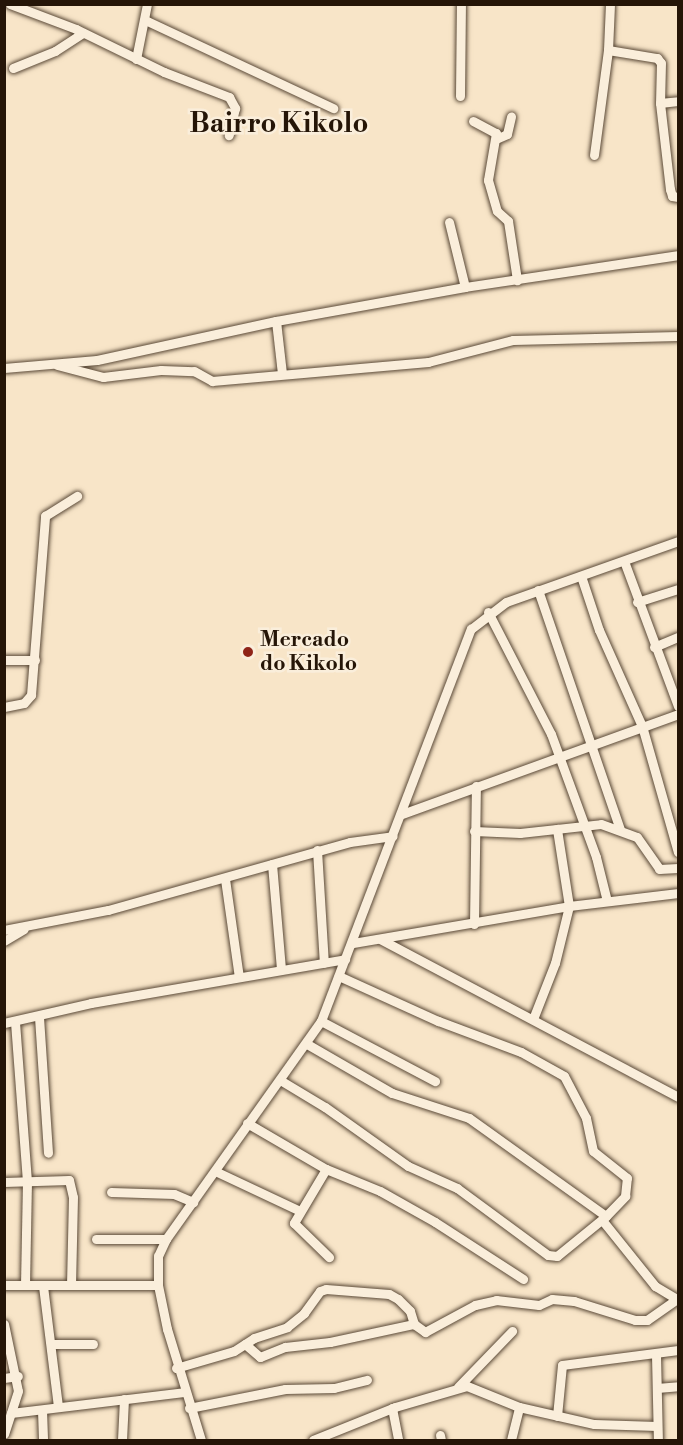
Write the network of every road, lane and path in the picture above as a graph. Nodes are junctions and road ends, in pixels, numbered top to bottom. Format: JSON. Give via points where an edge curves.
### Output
{"nodes":[{"id":1,"x":10,"y":4,"type":"edge"},
{"id":2,"x":147,"y":4,"type":"edge"},
{"id":3,"x":461,"y":4,"type":"edge"},
{"id":4,"x":610,"y":4,"type":"edge"},
{"id":5,"x":145,"y":20,"type":"junction"},
{"id":6,"x":83,"y":33,"type":"junction"},
{"id":7,"x":608,"y":51,"type":"junction"},
{"id":8,"x":136,"y":58,"type":"junction"},
{"id":9,"x":13,"y":68,"type":"dead end"},
{"id":10,"x":460,"y":96,"type":"dead end"},
{"id":11,"x":678,"y":101,"type":"edge"},
{"id":12,"x":660,"y":103,"type":"junction"},
{"id":13,"x":333,"y":108,"type":"dead end"},
{"id":14,"x":512,"y":117,"type":"dead end"},
{"id":15,"x":473,"y":121,"type":"dead end"},
{"id":16,"x":229,"y":135,"type":"dead end"},
{"id":17,"x":496,"y":139,"type":"junction"},
{"id":18,"x":594,"y":155,"type":"dead end"},
{"id":19,"x":678,"y":197,"type":"edge"},
{"id":20,"x":448,"y":222,"type":"dead end"},
{"id":21,"x":678,"y":255,"type":"edge"},
{"id":22,"x":517,"y":280,"type":"junction"},
{"id":23,"x":465,"y":287,"type":"junction"},
{"id":24,"x":276,"y":321,"type":"junction"},
{"id":25,"x":678,"y":336,"type":"edge"},
{"id":26,"x":55,"y":364,"type":"junction"},
{"id":27,"x":4,"y":368,"type":"edge"},
{"id":28,"x":282,"y":374,"type":"junction"},
{"id":29,"x":77,"y":496,"type":"dead end"},
{"id":30,"x":678,"y":541,"type":"edge"},
{"id":31,"x":624,"y":561,"type":"junction"},
{"id":32,"x":581,"y":576,"type":"junction"},
{"id":33,"x":678,"y":589,"type":"edge"},
{"id":34,"x":538,"y":590,"type":"junction"},
{"id":35,"x":637,"y":602,"type":"junction"},
{"id":36,"x":488,"y":612,"type":"junction"},
{"id":37,"x":678,"y":637,"type":"edge"},
{"id":38,"x":654,"y":647,"type":"junction"},
{"id":39,"x":4,"y":660,"type":"edge"},
{"id":40,"x":35,"y":660,"type":"junction"},
{"id":41,"x":678,"y":706,"type":"edge"},
{"id":42,"x":4,"y":707,"type":"edge"},
{"id":43,"x":678,"y":714,"type":"edge"},
{"id":44,"x":642,"y":726,"type":"junction"},
{"id":45,"x":589,"y":744,"type":"junction"},
{"id":46,"x":558,"y":755,"type":"junction"},
{"id":47,"x":476,"y":786,"type":"junction"},
{"id":48,"x":402,"y":814,"type":"junction"},
{"id":49,"x":583,"y":823,"type":"junction"},
{"id":50,"x":557,"y":829,"type":"junction"},
{"id":51,"x":621,"y":830,"type":"junction"},
{"id":52,"x":474,"y":831,"type":"junction"},
{"id":53,"x":393,"y":836,"type":"junction"},
{"id":54,"x":317,"y":850,"type":"junction"},
{"id":55,"x":678,"y":852,"type":"edge"},
{"id":56,"x":272,"y":864,"type":"junction"},
{"id":57,"x":678,"y":868,"type":"edge"},
{"id":58,"x":225,"y":879,"type":"junction"},
{"id":59,"x":678,"y":893,"type":"edge"},
{"id":60,"x":607,"y":901,"type":"junction"},
{"id":61,"x":570,"y":906,"type":"junction"},
{"id":62,"x":474,"y":924,"type":"junction"},
{"id":63,"x":24,"y":929,"type":"junction"},
{"id":64,"x":4,"y":930,"type":"edge"},
{"id":65,"x":380,"y":939,"type":"junction"},
{"id":66,"x":4,"y":941,"type":"edge"},
{"id":67,"x":352,"y":943,"type":"junction"},
{"id":68,"x":345,"y":959,"type":"junction"},
{"id":69,"x":324,"y":963,"type":"junction"},
{"id":70,"x":281,"y":970,"type":"junction"},
{"id":71,"x":339,"y":976,"type":"junction"},
{"id":72,"x":239,"y":977,"type":"junction"},
{"id":73,"x":39,"y":1017,"type":"junction"},
{"id":74,"x":534,"y":1019,"type":"junction"},
{"id":75,"x":321,"y":1021,"type":"junction"},
{"id":76,"x":15,"y":1022,"type":"junction"},
{"id":77,"x":4,"y":1023,"type":"edge"},
{"id":78,"x":307,"y":1044,"type":"junction"},
{"id":79,"x":280,"y":1080,"type":"junction"},
{"id":80,"x":435,"y":1082,"type":"dead end"},
{"id":81,"x":678,"y":1097,"type":"edge"},
{"id":82,"x":247,"y":1123,"type":"junction"},
{"id":83,"x":48,"y":1153,"type":"dead end"},
{"id":84,"x":326,"y":1169,"type":"junction"},
{"id":85,"x":215,"y":1171,"type":"junction"},
{"id":86,"x":27,"y":1181,"type":"junction"},
{"id":87,"x":4,"y":1182,"type":"edge"},
{"id":88,"x":111,"y":1192,"type":"dead end"},
{"id":89,"x":193,"y":1202,"type":"junction"},
{"id":90,"x":300,"y":1211,"type":"junction"},
{"id":91,"x":604,"y":1218,"type":"junction"},
{"id":92,"x":96,"y":1239,"type":"dead end"},
{"id":93,"x":166,"y":1239,"type":"junction"},
{"id":94,"x":329,"y":1257,"type":"dead end"},
{"id":95,"x":523,"y":1279,"type":"dead end"},
{"id":96,"x":4,"y":1285,"type":"edge"},
{"id":97,"x":25,"y":1285,"type":"junction"},
{"id":98,"x":70,"y":1285,"type":"junction"},
{"id":99,"x":158,"y":1285,"type":"junction"},
{"id":100,"x":43,"y":1286,"type":"junction"},
{"id":101,"x":678,"y":1300,"type":"edge"},
{"id":102,"x":4,"y":1324,"type":"edge"},
{"id":103,"x":414,"y":1324,"type":"junction"},
{"id":104,"x":512,"y":1330,"type":"dead end"},
{"id":105,"x":51,"y":1344,"type":"junction"},
{"id":106,"x":93,"y":1344,"type":"dead end"},
{"id":107,"x":245,"y":1344,"type":"junction"},
{"id":108,"x":678,"y":1350,"type":"edge"},
{"id":109,"x":656,"y":1355,"type":"junction"},
{"id":110,"x":176,"y":1368,"type":"junction"},
{"id":111,"x":18,"y":1376,"type":"junction"},
{"id":112,"x":4,"y":1378,"type":"edge"},
{"id":113,"x":367,"y":1380,"type":"dead end"},
{"id":114,"x":678,"y":1386,"type":"edge"},
{"id":115,"x":458,"y":1387,"type":"junction"},
{"id":116,"x":657,"y":1388,"type":"junction"},
{"id":117,"x":184,"y":1392,"type":"junction"},
{"id":118,"x":124,"y":1400,"type":"junction"},
{"id":119,"x":58,"y":1406,"type":"junction"},
{"id":120,"x":519,"y":1407,"type":"junction"},
{"id":121,"x":189,"y":1408,"type":"junction"},
{"id":122,"x":392,"y":1408,"type":"junction"},
{"id":123,"x":42,"y":1410,"type":"junction"},
{"id":124,"x":11,"y":1413,"type":"junction"},
{"id":125,"x":557,"y":1416,"type":"junction"},
{"id":126,"x":657,"y":1426,"type":"junction"},
{"id":127,"x":4,"y":1434,"type":"edge"},
{"id":128,"x":43,"y":1440,"type":"edge"},
{"id":129,"x":122,"y":1440,"type":"edge"},
{"id":130,"x":201,"y":1440,"type":"edge"},
{"id":131,"x":313,"y":1440,"type":"edge"},
{"id":132,"x":398,"y":1440,"type":"edge"},
{"id":133,"x":511,"y":1440,"type":"edge"},
{"id":134,"x":658,"y":1440,"type":"edge"}],
"edges":[{"from":1,"to":6,"type":"street"},
{"from":2,"to":5,"type":"street"},
{"from":3,"to":10,"type":"street"},
{"from":4,"to":7,"type":"street"},
{"from":5,"to":8,"type":"street"},
{"from":5,"to":13,"type":"street"},
{"from":6,"to":8,"type":"street"},
{"from":6,"to":9,"type":"street","via":[[55,51]]},
{"from":7,"to":12,"type":"street","via":[[659,60]]},
{"from":7,"to":18,"type":"street"},
{"from":8,"to":16,"type":"street","via":[[229,97],[235,108]]},
{"from":11,"to":12,"type":"street"},
{"from":12,"to":19,"type":"street","via":[[670,189],[672,196]]},
{"from":14,"to":17,"type":"street","via":[[507,134]]},
{"from":15,"to":17,"type":"street","via":[[492,131]]},
{"from":17,"to":22,"type":"street","via":[[488,180],[492,201],[508,220]]},
{"from":20,"to":23,"type":"street"},
{"from":21,"to":22,"type":"street"},
{"from":22,"to":23,"type":"street"},
{"from":23,"to":24,"type":"street"},
{"from":24,"to":26,"type":"street","via":[[97,360]]},
{"from":24,"to":28,"type":"street"},
{"from":25,"to":28,"type":"street","via":[[521,339],[428,362]]},
{"from":26,"to":27,"type":"street"},
{"from":26,"to":28,"type":"street","via":[[104,377],[160,370],[194,371],[212,381]]},
{"from":29,"to":40,"type":"street","via":[[45,516]]},
{"from":30,"to":31,"type":"street"},
{"from":31,"to":32,"type":"street"},
{"from":31,"to":35,"type":"street"},
{"from":32,"to":34,"type":"street"},
{"from":32,"to":44,"type":"street","via":[[599,630]]},
{"from":33,"to":35,"type":"street"},
{"from":34,"to":36,"type":"street"},
{"from":34,"to":45,"type":"street"},
{"from":35,"to":38,"type":"street"},
{"from":36,"to":46,"type":"street","via":[[537,705]]},
{"from":36,"to":48,"type":"street","via":[[471,629]]},
{"from":37,"to":38,"type":"street"},
{"from":38,"to":41,"type":"street"},
{"from":39,"to":40,"type":"street"},
{"from":40,"to":42,"type":"street","via":[[28,701]]},
{"from":43,"to":44,"type":"street"},
{"from":44,"to":45,"type":"street"},
{"from":44,"to":55,"type":"street"},
{"from":45,"to":46,"type":"street"},
{"from":45,"to":51,"type":"street"},
{"from":46,"to":47,"type":"street"},
{"from":46,"to":49,"type":"street"},
{"from":47,"to":48,"type":"street"},
{"from":47,"to":52,"type":"street"},
{"from":48,"to":53,"type":"street"},
{"from":49,"to":50,"type":"street"},
{"from":49,"to":51,"type":"street"},
{"from":49,"to":60,"type":"street"},
{"from":50,"to":52,"type":"street"},
{"from":50,"to":61,"type":"street"},
{"from":51,"to":57,"type":"street","via":[[645,843],[659,869]]},
{"from":52,"to":62,"type":"street"},
{"from":53,"to":54,"type":"street"},
{"from":53,"to":67,"type":"street"},
{"from":54,"to":56,"type":"street"},
{"from":54,"to":69,"type":"street"},
{"from":56,"to":58,"type":"street"},
{"from":56,"to":70,"type":"street"},
{"from":58,"to":63,"type":"street"},
{"from":58,"to":72,"type":"street"},
{"from":59,"to":60,"type":"street"},
{"from":60,"to":61,"type":"street"},
{"from":61,"to":62,"type":"street"},
{"from":61,"to":74,"type":"street","via":[[555,963]]},
{"from":62,"to":65,"type":"street"},
{"from":63,"to":64,"type":"street"},
{"from":63,"to":66,"type":"street"},
{"from":65,"to":67,"type":"street"},
{"from":65,"to":74,"type":"street"},
{"from":67,"to":68,"type":"street"},
{"from":68,"to":69,"type":"street"},
{"from":68,"to":71,"type":"street"},
{"from":69,"to":70,"type":"street"},
{"from":70,"to":72,"type":"street"},
{"from":71,"to":75,"type":"street"},
{"from":71,"to":91,"type":"street","via":[[438,1021],[521,1052],[564,1076],[586,1118],[592,1151],[629,1183],[625,1196]]},
{"from":72,"to":73,"type":"street","via":[[91,1002]]},
{"from":73,"to":76,"type":"street"},
{"from":73,"to":83,"type":"street"},
{"from":74,"to":81,"type":"street"},
{"from":75,"to":78,"type":"street"},
{"from":75,"to":80,"type":"street"},
{"from":76,"to":77,"type":"street"},
{"from":76,"to":86,"type":"street"},
{"from":78,"to":79,"type":"street"},
{"from":78,"to":91,"type":"street","via":[[392,1094],[470,1118]]},
{"from":79,"to":82,"type":"street"},
{"from":79,"to":91,"type":"street","via":[[326,1107],[408,1166],[457,1188],[548,1255],[557,1256]]},
{"from":82,"to":84,"type":"street"},
{"from":82,"to":85,"type":"street"},
{"from":84,"to":90,"type":"street"},
{"from":84,"to":95,"type":"street","via":[[380,1191]]},
{"from":85,"to":89,"type":"street"},
{"from":85,"to":90,"type":"street"},
{"from":86,"to":87,"type":"street"},
{"from":86,"to":97,"type":"street"},
{"from":86,"to":98,"type":"street","via":[[69,1180],[73,1197]]},
{"from":88,"to":89,"type":"street","via":[[174,1194]]},
{"from":89,"to":93,"type":"street"},
{"from":90,"to":94,"type":"street","via":[[296,1228]]},
{"from":91,"to":101,"type":"street","via":[[655,1286]]},
{"from":92,"to":93,"type":"street"},
{"from":93,"to":99,"type":"street","via":[[158,1256]]},
{"from":96,"to":97,"type":"street"},
{"from":97,"to":100,"type":"street"},
{"from":98,"to":99,"type":"street"},
{"from":98,"to":100,"type":"street"},
{"from":99,"to":110,"type":"street"},
{"from":100,"to":105,"type":"street"},
{"from":101,"to":103,"type":"street","via":[[645,1320],[552,1299],[539,1305],[501,1300],[484,1303],[425,1332]]},
{"from":102,"to":111,"type":"street"},
{"from":103,"to":107,"type":"street","via":[[285,1347],[260,1357]]},
{"from":103,"to":107,"type":"street","via":[[410,1311],[389,1294],[326,1289],[291,1325]]},
{"from":104,"to":115,"type":"street"},
{"from":105,"to":106,"type":"street"},
{"from":105,"to":119,"type":"street"},
{"from":107,"to":110,"type":"street"},
{"from":108,"to":109,"type":"street"},
{"from":109,"to":116,"type":"street"},
{"from":109,"to":125,"type":"street","via":[[562,1365]]},
{"from":110,"to":117,"type":"street"},
{"from":111,"to":112,"type":"street"},
{"from":111,"to":124,"type":"street"},
{"from":113,"to":121,"type":"street","via":[[334,1388],[285,1389]]},
{"from":114,"to":116,"type":"street"},
{"from":115,"to":120,"type":"street","via":[[474,1387]]},
{"from":115,"to":122,"type":"street"},
{"from":116,"to":126,"type":"street"},
{"from":117,"to":118,"type":"street"},
{"from":117,"to":121,"type":"street"},
{"from":118,"to":119,"type":"street"},
{"from":118,"to":129,"type":"street"},
{"from":119,"to":123,"type":"street"},
{"from":120,"to":125,"type":"street"},
{"from":120,"to":133,"type":"street"},
{"from":121,"to":130,"type":"street"},
{"from":122,"to":131,"type":"street"},
{"from":122,"to":132,"type":"street"},
{"from":123,"to":124,"type":"street"},
{"from":123,"to":128,"type":"street"},
{"from":124,"to":127,"type":"street"},
{"from":125,"to":126,"type":"street","via":[[594,1424]]},
{"from":126,"to":134,"type":"street"}]}
